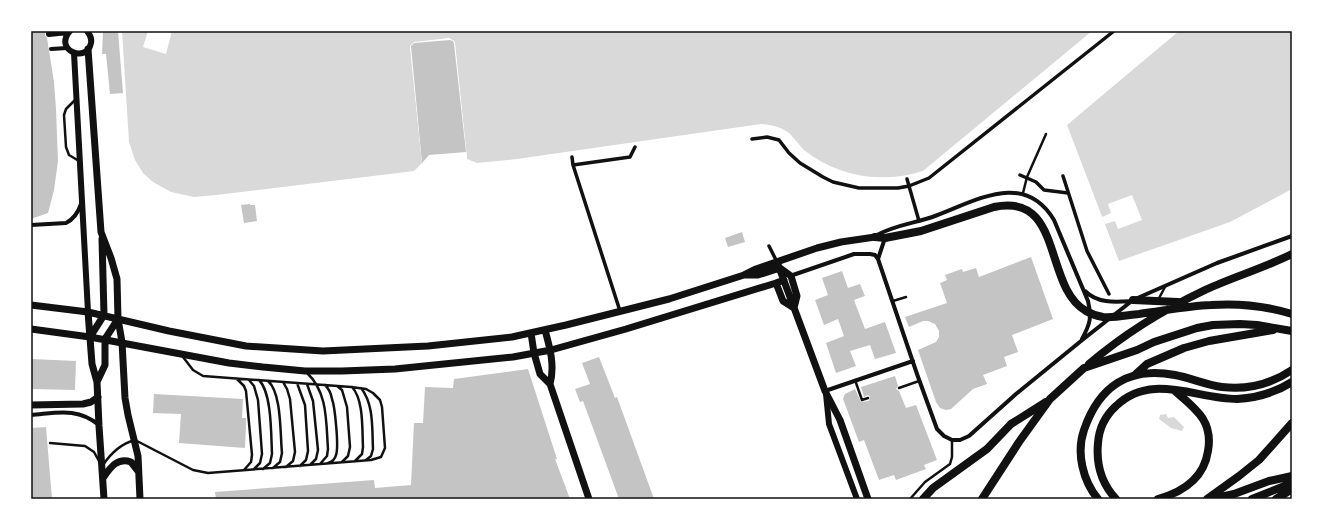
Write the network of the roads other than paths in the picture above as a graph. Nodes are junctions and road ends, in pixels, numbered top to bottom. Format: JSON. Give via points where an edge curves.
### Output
{"nodes":[{"id":1,"x":1114,"y":31,"type":"edge"},
{"id":2,"x":69,"y":32,"type":"edge"},
{"id":3,"x":90,"y":32,"type":"edge"},
{"id":4,"x":50,"y":34,"type":"dead end"},
{"id":5,"x":67,"y":48,"type":"junction"},
{"id":6,"x":51,"y":49,"type":"dead end"},
{"id":7,"x":88,"y":49,"type":"junction"},
{"id":8,"x":74,"y":53,"type":"junction"},
{"id":9,"x":76,"y":99,"type":"junction"},
{"id":10,"x":1046,"y":134,"type":"dead end"},
{"id":11,"x":752,"y":140,"type":"dead end"},
{"id":12,"x":635,"y":147,"type":"dead end"},
{"id":13,"x":572,"y":157,"type":"dead end"},
{"id":14,"x":80,"y":162,"type":"junction"},
{"id":15,"x":573,"y":165,"type":"junction"},
{"id":16,"x":1020,"y":175,"type":"dead end"},
{"id":17,"x":1063,"y":176,"type":"dead end"},
{"id":18,"x":1027,"y":177,"type":"junction"},
{"id":19,"x":907,"y":179,"type":"dead end"},
{"id":20,"x":909,"y":186,"type":"junction"},
{"id":21,"x":1023,"y":193,"type":"junction"},
{"id":22,"x":1068,"y":193,"type":"junction"},
{"id":23,"x":82,"y":199,"type":"junction"},
{"id":24,"x":919,"y":221,"type":"junction"},
{"id":25,"x":31,"y":225,"type":"edge"},
{"id":26,"x":102,"y":232,"type":"junction"},
{"id":27,"x":1292,"y":236,"type":"edge"},
{"id":28,"x":875,"y":237,"type":"junction"},
{"id":29,"x":885,"y":238,"type":"junction"},
{"id":30,"x":770,"y":246,"type":"dead end"},
{"id":31,"x":1292,"y":254,"type":"edge"},
{"id":32,"x":878,"y":259,"type":"junction"},
{"id":33,"x":779,"y":265,"type":"junction"},
{"id":34,"x":791,"y":276,"type":"junction"},
{"id":35,"x":784,"y":280,"type":"junction"},
{"id":36,"x":776,"y":283,"type":"junction"},
{"id":37,"x":1165,"y":286,"type":"junction"},
{"id":38,"x":1082,"y":288,"type":"junction"},
{"id":39,"x":1109,"y":294,"type":"dead end"},
{"id":40,"x":906,"y":297,"type":"dead end"},
{"id":41,"x":1133,"y":300,"type":"junction"},
{"id":42,"x":892,"y":302,"type":"junction"},
{"id":43,"x":1156,"y":302,"type":"junction"},
{"id":44,"x":1180,"y":302,"type":"junction"},
{"id":45,"x":31,"y":305,"type":"edge"},
{"id":46,"x":794,"y":308,"type":"junction"},
{"id":47,"x":620,"y":311,"type":"junction"},
{"id":48,"x":88,"y":312,"type":"junction"},
{"id":49,"x":1292,"y":314,"type":"edge"},
{"id":50,"x":104,"y":315,"type":"junction"},
{"id":51,"x":118,"y":319,"type":"junction"},
{"id":52,"x":31,"y":329,"type":"edge"},
{"id":53,"x":1283,"y":329,"type":"junction"},
{"id":54,"x":545,"y":330,"type":"junction"},
{"id":55,"x":1292,"y":331,"type":"edge"},
{"id":56,"x":531,"y":333,"type":"junction"},
{"id":57,"x":90,"y":337,"type":"junction"},
{"id":58,"x":105,"y":339,"type":"junction"},
{"id":59,"x":1081,"y":341,"type":"junction"},
{"id":60,"x":122,"y":342,"type":"junction"},
{"id":61,"x":550,"y":350,"type":"junction"},
{"id":62,"x":534,"y":353,"type":"junction"},
{"id":63,"x":182,"y":354,"type":"junction"},
{"id":64,"x":913,"y":361,"type":"junction"},
{"id":65,"x":1084,"y":368,"type":"junction"},
{"id":66,"x":1292,"y":370,"type":"edge"},
{"id":67,"x":305,"y":371,"type":"junction"},
{"id":68,"x":1135,"y":374,"type":"junction"},
{"id":69,"x":237,"y":379,"type":"junction"},
{"id":70,"x":248,"y":379,"type":"junction"},
{"id":71,"x":258,"y":380,"type":"junction"},
{"id":72,"x":855,"y":380,"type":"junction"},
{"id":73,"x":920,"y":380,"type":"junction"},
{"id":74,"x":268,"y":381,"type":"junction"},
{"id":75,"x":97,"y":382,"type":"junction"},
{"id":76,"x":282,"y":382,"type":"junction"},
{"id":77,"x":1292,"y":382,"type":"edge"},
{"id":78,"x":297,"y":383,"type":"junction"},
{"id":79,"x":307,"y":384,"type":"junction"},
{"id":80,"x":316,"y":384,"type":"junction"},
{"id":81,"x":550,"y":384,"type":"junction"},
{"id":82,"x":324,"y":385,"type":"junction"},
{"id":83,"x":336,"y":386,"type":"junction"},
{"id":84,"x":351,"y":387,"type":"junction"},
{"id":85,"x":361,"y":388,"type":"junction"},
{"id":86,"x":898,"y":388,"type":"dead end"},
{"id":87,"x":1175,"y":391,"type":"junction"},
{"id":88,"x":825,"y":392,"type":"junction"},
{"id":89,"x":98,"y":397,"type":"junction"},
{"id":90,"x":868,"y":398,"type":"dead end"},
{"id":91,"x":1050,"y":399,"type":"junction"},
{"id":92,"x":31,"y":405,"type":"edge"},
{"id":93,"x":31,"y":415,"type":"edge"},
{"id":94,"x":1292,"y":423,"type":"edge"},
{"id":95,"x":99,"y":426,"type":"junction"},
{"id":96,"x":134,"y":440,"type":"junction"},
{"id":97,"x":952,"y":440,"type":"junction"},
{"id":98,"x":50,"y":443,"type":"dead end"},
{"id":99,"x":364,"y":461,"type":"junction"},
{"id":100,"x":352,"y":462,"type":"junction"},
{"id":101,"x":336,"y":463,"type":"junction"},
{"id":102,"x":324,"y":464,"type":"junction"},
{"id":103,"x":314,"y":465,"type":"junction"},
{"id":104,"x":304,"y":466,"type":"junction"},
{"id":105,"x":102,"y":467,"type":"junction"},
{"id":106,"x":294,"y":467,"type":"junction"},
{"id":107,"x":281,"y":468,"type":"junction"},
{"id":108,"x":268,"y":469,"type":"junction"},
{"id":109,"x":248,"y":470,"type":"junction"},
{"id":110,"x":258,"y":470,"type":"junction"},
{"id":111,"x":238,"y":471,"type":"junction"},
{"id":112,"x":139,"y":474,"type":"junction"},
{"id":113,"x":1292,"y":476,"type":"edge"},
{"id":114,"x":103,"y":478,"type":"junction"},
{"id":115,"x":1292,"y":483,"type":"edge"},
{"id":116,"x":1292,"y":489,"type":"edge"},
{"id":117,"x":104,"y":499,"type":"edge"},
{"id":118,"x":140,"y":499,"type":"edge"},
{"id":119,"x":589,"y":499,"type":"edge"},
{"id":120,"x":857,"y":499,"type":"edge"},
{"id":121,"x":868,"y":499,"type":"edge"},
{"id":122,"x":910,"y":499,"type":"edge"},
{"id":123,"x":923,"y":499,"type":"edge"},
{"id":124,"x":982,"y":499,"type":"edge"},
{"id":125,"x":1098,"y":499,"type":"edge"},
{"id":126,"x":1116,"y":499,"type":"edge"},
{"id":127,"x":1158,"y":499,"type":"edge"},
{"id":128,"x":1207,"y":499,"type":"edge"},
{"id":129,"x":1212,"y":499,"type":"edge"},
{"id":130,"x":1252,"y":499,"type":"edge"},
{"id":131,"x":1276,"y":499,"type":"edge"}],
"edges":[{"from":1,"to":20,"type":"street","via":[[929,178]]},
{"from":2,"to":4,"type":"street"},
{"from":2,"to":5,"type":"street","via":[[65,42]]},
{"from":3,"to":7,"type":"street","via":[[91,43]]},
{"from":5,"to":6,"type":"street"},
{"from":5,"to":8,"type":"street"},
{"from":7,"to":8,"type":"street"},
{"from":7,"to":26,"type":"main road"},
{"from":8,"to":9,"type":"street"},
{"from":9,"to":14,"type":"street"},
{"from":9,"to":14,"type":"lane","via":[[65,112],[65,128],[67,152]]},
{"from":10,"to":18,"type":"lane"},
{"from":11,"to":20,"type":"street","via":[[780,140],[800,163],[833,182],[865,188]]},
{"from":12,"to":15,"type":"street","via":[[630,157]]},
{"from":13,"to":15,"type":"street"},
{"from":14,"to":23,"type":"street"},
{"from":15,"to":47,"type":"street"},
{"from":16,"to":18,"type":"street"},
{"from":17,"to":22,"type":"street"},
{"from":18,"to":21,"type":"lane"},
{"from":18,"to":22,"type":"street","via":[[1044,190]]},
{"from":19,"to":20,"type":"street"},
{"from":20,"to":24,"type":"street"},
{"from":21,"to":24,"type":"street","via":[[1005,192],[990,196]]},
{"from":21,"to":38,"type":"street","via":[[1036,199],[1051,214]]},
{"from":22,"to":39,"type":"street","via":[[1087,251]]},
{"from":23,"to":25,"type":"street","via":[[77,214],[70,221]]},
{"from":23,"to":48,"type":"street"},
{"from":24,"to":28,"type":"street","via":[[885,231]]},
{"from":26,"to":50,"type":"main road"},
{"from":26,"to":51,"type":"main road","via":[[115,269]]},
{"from":27,"to":37,"type":"street","via":[[1216,263]]},
{"from":28,"to":29,"type":"highway"},
{"from":28,"to":33,"type":"main road","via":[[828,245]]},
{"from":29,"to":32,"type":"street"},
{"from":29,"to":49,"type":"highway","via":[[921,231],[1000,206],[1011,205],[1029,211],[1038,220],[1044,229],[1068,291],[1077,305],[1091,314],[1117,317],[1223,304],[1253,306]]},
{"from":30,"to":33,"type":"street"},
{"from":31,"to":44,"type":"highway"},
{"from":32,"to":34,"type":"street","via":[[875,255],[854,254]]},
{"from":32,"to":42,"type":"street"},
{"from":33,"to":34,"type":"main road"},
{"from":33,"to":35,"type":"main road"},
{"from":33,"to":47,"type":"main road","via":[[669,299]]},
{"from":34,"to":35,"type":"street"},
{"from":34,"to":46,"type":"main road","via":[[797,296]]},
{"from":35,"to":36,"type":"main road"},
{"from":35,"to":46,"type":"main road"},
{"from":36,"to":46,"type":"main road","via":[[783,301]]},
{"from":36,"to":61,"type":"main road"},
{"from":37,"to":41,"type":"street"},
{"from":37,"to":43,"type":"lane"},
{"from":38,"to":41,"type":"street","via":[[1103,301]]},
{"from":38,"to":59,"type":"street","via":[[1088,301],[1090,316],[1088,328]]},
{"from":40,"to":42,"type":"lane"},
{"from":41,"to":43,"type":"highway"},
{"from":41,"to":59,"type":"street"},
{"from":42,"to":64,"type":"street"},
{"from":43,"to":44,"type":"highway"},
{"from":44,"to":65,"type":"highway","via":[[1127,333]]},
{"from":45,"to":48,"type":"main road"},
{"from":46,"to":88,"type":"main road"},
{"from":47,"to":54,"type":"main road"},
{"from":48,"to":50,"type":"main road"},
{"from":48,"to":57,"type":"main road"},
{"from":50,"to":51,"type":"main road"},
{"from":50,"to":57,"type":"main road"},
{"from":51,"to":56,"type":"main road","via":[[239,345],[308,351],[412,347]]},
{"from":51,"to":58,"type":"main road"},
{"from":51,"to":60,"type":"main road"},
{"from":52,"to":57,"type":"main road"},
{"from":53,"to":55,"type":"highway"},
{"from":53,"to":65,"type":"highway","via":[[1257,325],[1213,325],[1182,332]]},
{"from":53,"to":68,"type":"highway","via":[[1229,337],[1184,348],[1147,364]]},
{"from":54,"to":56,"type":"main road"},
{"from":54,"to":61,"type":"main road"},
{"from":56,"to":62,"type":"main road"},
{"from":57,"to":58,"type":"main road"},
{"from":57,"to":75,"type":"main road","via":[[92,364]]},
{"from":58,"to":60,"type":"main road"},
{"from":58,"to":75,"type":"main road","via":[[105,365]]},
{"from":59,"to":97,"type":"street","via":[[970,436]]},
{"from":60,"to":63,"type":"main road"},
{"from":60,"to":96,"type":"main road","via":[[126,406]]},
{"from":61,"to":62,"type":"main road"},
{"from":61,"to":81,"type":"main road","via":[[553,373]]},
{"from":62,"to":67,"type":"main road","via":[[395,369]]},
{"from":62,"to":81,"type":"main road","via":[[540,374]]},
{"from":63,"to":67,"type":"main road","via":[[247,366]]},
{"from":63,"to":69,"type":"lane","via":[[193,370],[203,376]]},
{"from":64,"to":72,"type":"street"},
{"from":64,"to":73,"type":"street"},
{"from":65,"to":91,"type":"highway"},
{"from":66,"to":68,"type":"highway","via":[[1272,381],[1243,387],[1213,386],[1177,375],[1150,372]]},
{"from":67,"to":80,"type":"lane"},
{"from":68,"to":125,"type":"highway","via":[[1114,385],[1100,398],[1083,433],[1080,456],[1085,478]]},
{"from":69,"to":70,"type":"lane"},
{"from":69,"to":111,"type":"lane","via":[[246,392],[252,455],[247,468]]},
{"from":70,"to":71,"type":"lane"},
{"from":70,"to":109,"type":"lane","via":[[254,386],[257,396],[262,454],[259,465],[253,470]]},
{"from":71,"to":74,"type":"lane"},
{"from":71,"to":110,"type":"lane","via":[[267,396],[272,454],[269,465]]},
{"from":72,"to":88,"type":"street"},
{"from":72,"to":90,"type":"lane","via":[[862,400]]},
{"from":73,"to":86,"type":"lane"},
{"from":73,"to":97,"type":"street","via":[[938,429]]},
{"from":74,"to":76,"type":"lane"},
{"from":74,"to":108,"type":"lane","via":[[277,397],[282,453],[277,465]]},
{"from":75,"to":89,"type":"main road"},
{"from":76,"to":78,"type":"lane"},
{"from":76,"to":107,"type":"lane","via":[[290,399],[295,452],[290,464]]},
{"from":77,"to":87,"type":"highway","via":[[1264,394],[1237,399]]},
{"from":78,"to":79,"type":"lane"},
{"from":78,"to":106,"type":"lane","via":[[304,405],[308,451],[303,463]]},
{"from":79,"to":80,"type":"lane"},
{"from":79,"to":104,"type":"lane","via":[[314,401],[318,450],[314,461]]},
{"from":80,"to":82,"type":"lane"},
{"from":80,"to":103,"type":"lane","via":[[324,405],[328,449],[324,460]]},
{"from":81,"to":119,"type":"main road"},
{"from":82,"to":83,"type":"lane"},
{"from":82,"to":102,"type":"lane","via":[[330,392],[334,406],[337,448],[334,459]]},
{"from":83,"to":84,"type":"lane"},
{"from":83,"to":101,"type":"lane","via":[[342,390],[347,407],[350,447],[346,460]]},
{"from":84,"to":85,"type":"lane"},
{"from":84,"to":100,"type":"lane","via":[[359,401],[363,447],[361,456]]},
{"from":85,"to":99,"type":"lane","via":[[369,403],[373,449],[371,456]]},
{"from":85,"to":99,"type":"lane","via":[[373,393],[381,403],[386,444],[380,457]]},
{"from":87,"to":126,"type":"highway","via":[[1162,388],[1136,392],[1122,400],[1105,420],[1099,437],[1098,462],[1104,483]]},
{"from":87,"to":127,"type":"highway","via":[[1203,419],[1209,436],[1209,448],[1203,468],[1195,479],[1178,492]]},
{"from":88,"to":120,"type":"street","via":[[829,424]]},
{"from":88,"to":121,"type":"main road","via":[[840,420]]},
{"from":89,"to":92,"type":"main road","via":[[83,404]]},
{"from":89,"to":95,"type":"main road"},
{"from":91,"to":123,"type":"highway","via":[[1012,424],[979,456],[933,488]]},
{"from":91,"to":124,"type":"highway"},
{"from":93,"to":95,"type":"street","via":[[75,412]]},
{"from":94,"to":128,"type":"highway","via":[[1259,460]]},
{"from":95,"to":105,"type":"main road"},
{"from":96,"to":105,"type":"lane","via":[[112,453]]},
{"from":96,"to":111,"type":"lane","via":[[198,472]]},
{"from":96,"to":112,"type":"main road"},
{"from":97,"to":122,"type":"lane","via":[[950,464],[925,482]]},
{"from":98,"to":105,"type":"lane","via":[[85,446],[94,452]]},
{"from":99,"to":100,"type":"lane"},
{"from":100,"to":101,"type":"lane"},
{"from":101,"to":102,"type":"lane"},
{"from":102,"to":103,"type":"lane"},
{"from":103,"to":104,"type":"lane"},
{"from":104,"to":106,"type":"lane"},
{"from":105,"to":114,"type":"main road"},
{"from":106,"to":107,"type":"lane"},
{"from":107,"to":108,"type":"lane"},
{"from":108,"to":110,"type":"lane"},
{"from":109,"to":110,"type":"lane"},
{"from":109,"to":111,"type":"lane"},
{"from":112,"to":114,"type":"main road","via":[[131,462],[124,461],[112,466]]},
{"from":112,"to":118,"type":"main road"},
{"from":113,"to":129,"type":"highway"},
{"from":114,"to":117,"type":"main road"},
{"from":115,"to":130,"type":"highway"},
{"from":116,"to":131,"type":"highway"}]}
